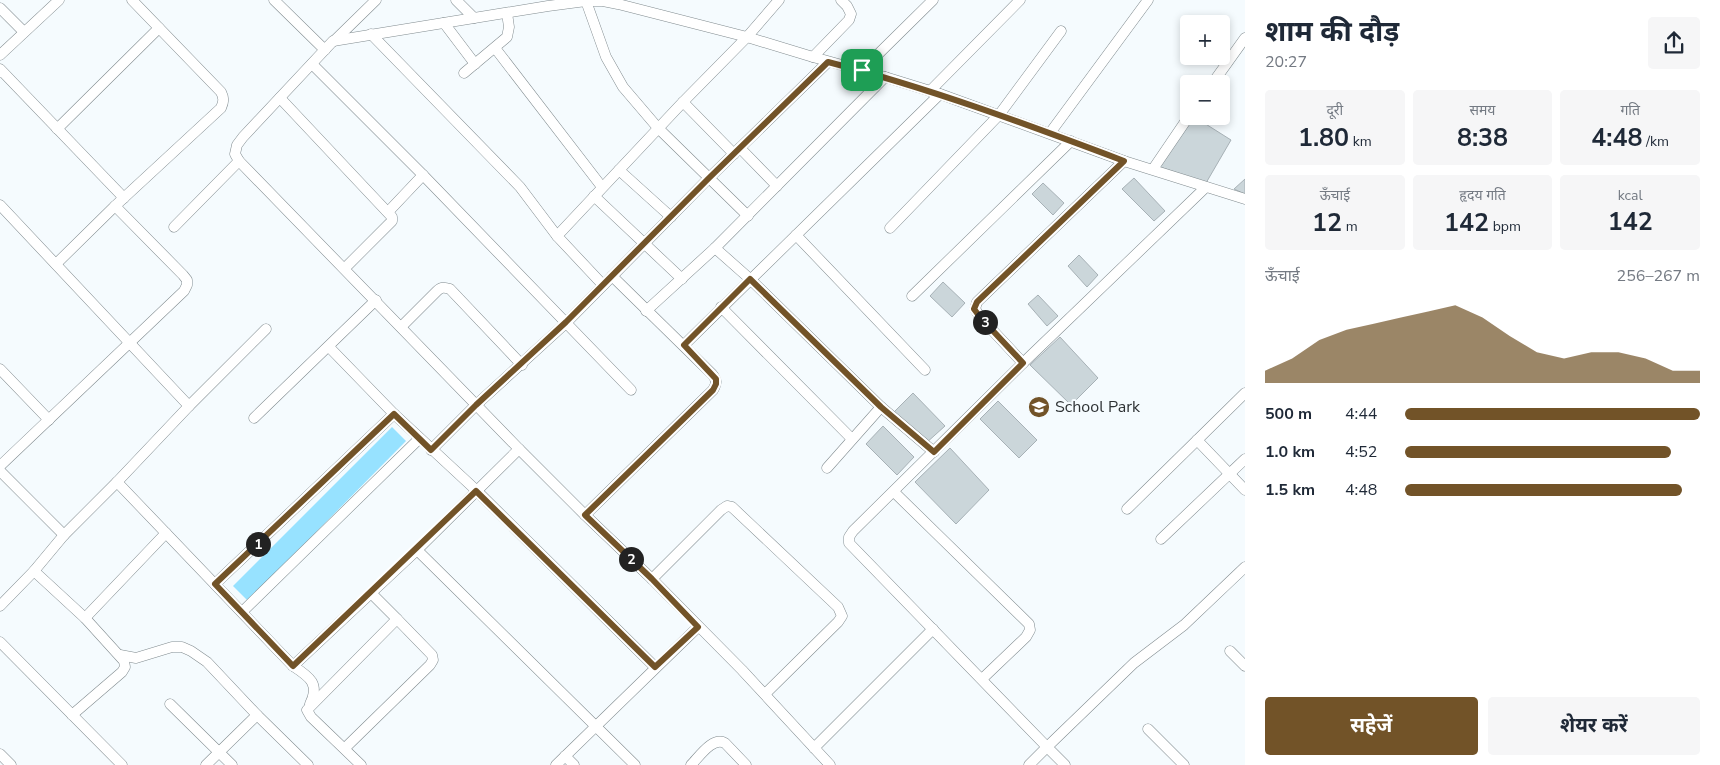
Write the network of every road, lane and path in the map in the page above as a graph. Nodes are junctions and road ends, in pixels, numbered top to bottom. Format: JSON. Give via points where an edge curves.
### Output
{"nodes":[{"id":1,"x":59,"y":0,"type":"edge"},
{"id":2,"x":132,"y":0,"type":"edge"},
{"id":3,"x":274,"y":0,"type":"edge"},
{"id":4,"x":376,"y":0,"type":"edge"},
{"id":5,"x":456,"y":0,"type":"edge"},
{"id":6,"x":779,"y":0,"type":"edge"},
{"id":7,"x":841,"y":0,"type":"edge"},
{"id":8,"x":933,"y":0,"type":"edge"},
{"id":9,"x":1020,"y":0,"type":"edge"},
{"id":10,"x":1148,"y":0,"type":"edge"},
{"id":11,"x":586,"y":1,"type":"edge"},
{"id":12,"x":0,"y":8,"type":"edge"},
{"id":13,"x":507,"y":13,"type":"junction"},
{"id":14,"x":474,"y":18,"type":"junction"},
{"id":15,"x":444,"y":23,"type":"junction"},
{"id":16,"x":159,"y":28,"type":"junction"},
{"id":17,"x":1061,"y":31,"type":"dead end"},
{"id":18,"x":24,"y":32,"type":"junction"},
{"id":19,"x":371,"y":34,"type":"junction"},
{"id":20,"x":747,"y":37,"type":"junction"},
{"id":21,"x":1245,"y":38,"type":"edge"},
{"id":22,"x":333,"y":41,"type":"junction"},
{"id":23,"x":495,"y":48,"type":"junction"},
{"id":24,"x":325,"y":50,"type":"junction"},
{"id":25,"x":0,"y":54,"type":"edge"},
{"id":26,"x":813,"y":58,"type":"junction"},
{"id":27,"x":828,"y":62,"type":"junction"},
{"id":28,"x":312,"y":64,"type":"junction"},
{"id":29,"x":475,"y":64,"type":"junction"},
{"id":30,"x":0,"y":69,"type":"edge"},
{"id":31,"x":862,"y":70,"type":"junction"},
{"id":32,"x":464,"y":73,"type":"dead end"},
{"id":33,"x":1218,"y":75,"type":"edge"},
{"id":34,"x":885,"y":77,"type":"junction"},
{"id":35,"x":935,"y":92,"type":"junction"},
{"id":36,"x":280,"y":98,"type":"junction"},
{"id":37,"x":683,"y":102,"type":"junction"},
{"id":38,"x":999,"y":115,"type":"junction"},
{"id":39,"x":1183,"y":125,"type":"edge"},
{"id":40,"x":658,"y":128,"type":"junction"},
{"id":41,"x":58,"y":129,"type":"junction"},
{"id":42,"x":1050,"y":133,"type":"junction"},
{"id":43,"x":1071,"y":141,"type":"junction"},
{"id":44,"x":737,"y":151,"type":"junction"},
{"id":45,"x":240,"y":161,"type":"junction"},
{"id":46,"x":1124,"y":161,"type":"junction"},
{"id":47,"x":1153,"y":169,"type":"junction"},
{"id":48,"x":619,"y":170,"type":"junction"},
{"id":49,"x":423,"y":175,"type":"junction"},
{"id":50,"x":708,"y":179,"type":"junction"},
{"id":51,"x":778,"y":186,"type":"junction"},
{"id":52,"x":602,"y":187,"type":"junction"},
{"id":53,"x":1206,"y":187,"type":"junction"},
{"id":54,"x":594,"y":196,"type":"junction"},
{"id":55,"x":124,"y":198,"type":"junction"},
{"id":56,"x":1245,"y":199,"type":"edge"},
{"id":57,"x":0,"y":205,"type":"edge"},
{"id":58,"x":115,"y":206,"type":"junction"},
{"id":59,"x":388,"y":212,"type":"junction"},
{"id":60,"x":748,"y":216,"type":"junction"},
{"id":61,"x":670,"y":217,"type":"junction"},
{"id":62,"x":174,"y":227,"type":"dead end"},
{"id":63,"x":890,"y":228,"type":"dead end"},
{"id":64,"x":796,"y":235,"type":"junction"},
{"id":65,"x":557,"y":236,"type":"junction"},
{"id":66,"x":644,"y":244,"type":"junction"},
{"id":67,"x":715,"y":248,"type":"junction"},
{"id":68,"x":56,"y":264,"type":"junction"},
{"id":69,"x":345,"y":268,"type":"junction"},
{"id":70,"x":612,"y":276,"type":"junction"},
{"id":71,"x":682,"y":279,"type":"junction"},
{"id":72,"x":750,"y":279,"type":"junction"},
{"id":73,"x":603,"y":285,"type":"junction"},
{"id":74,"x":912,"y":296,"type":"dead end"},
{"id":75,"x":376,"y":300,"type":"junction"},
{"id":76,"x":721,"y":308,"type":"junction"},
{"id":77,"x":646,"y":311,"type":"junction"},
{"id":78,"x":566,"y":322,"type":"junction"},
{"id":79,"x":401,"y":327,"type":"junction"},
{"id":80,"x":266,"y":329,"type":"dead end"},
{"id":81,"x":130,"y":344,"type":"junction"},
{"id":82,"x":684,"y":345,"type":"junction"},
{"id":83,"x":329,"y":347,"type":"junction"},
{"id":84,"x":1023,"y":363,"type":"junction"},
{"id":85,"x":522,"y":364,"type":"junction"},
{"id":86,"x":0,"y":369,"type":"edge"},
{"id":87,"x":925,"y":370,"type":"dead end"},
{"id":88,"x":631,"y":390,"type":"dead end"},
{"id":89,"x":1245,"y":393,"type":"edge"},
{"id":90,"x":476,"y":405,"type":"junction"},
{"id":91,"x":189,"y":406,"type":"junction"},
{"id":92,"x":881,"y":407,"type":"junction"},
{"id":93,"x":394,"y":414,"type":"junction"},
{"id":94,"x":254,"y":418,"type":"dead end"},
{"id":95,"x":49,"y":420,"type":"junction"},
{"id":96,"x":419,"y":439,"type":"junction"},
{"id":97,"x":852,"y":439,"type":"junction"},
{"id":98,"x":1197,"y":440,"type":"junction"},
{"id":99,"x":519,"y":449,"type":"junction"},
{"id":100,"x":431,"y":450,"type":"junction"},
{"id":101,"x":934,"y":452,"type":"junction"},
{"id":102,"x":1245,"y":459,"type":"edge"},
{"id":103,"x":2,"y":460,"type":"edge"},
{"id":104,"x":828,"y":468,"type":"dead end"},
{"id":105,"x":0,"y":471,"type":"edge"},
{"id":106,"x":1230,"y":475,"type":"junction"},
{"id":107,"x":117,"y":482,"type":"junction"},
{"id":108,"x":1245,"y":490,"type":"edge"},
{"id":109,"x":476,"y":491,"type":"junction"},
{"id":110,"x":894,"y":492,"type":"junction"},
{"id":111,"x":1127,"y":509,"type":"dead end"},
{"id":112,"x":585,"y":515,"type":"junction"},
{"id":113,"x":166,"y":533,"type":"junction"},
{"id":114,"x":64,"y":535,"type":"junction"},
{"id":115,"x":1161,"y":539,"type":"dead end"},
{"id":116,"x":417,"y":550,"type":"junction"},
{"id":117,"x":1245,"y":567,"type":"edge"},
{"id":118,"x":34,"y":571,"type":"junction"},
{"id":119,"x":652,"y":579,"type":"junction"},
{"id":120,"x":215,"y":584,"type":"junction"},
{"id":121,"x":371,"y":593,"type":"junction"},
{"id":122,"x":0,"y":606,"type":"edge"},
{"id":123,"x":242,"y":612,"type":"junction"},
{"id":124,"x":85,"y":618,"type":"junction"},
{"id":125,"x":397,"y":619,"type":"junction"},
{"id":126,"x":698,"y":627,"type":"junction"},
{"id":127,"x":933,"y":629,"type":"junction"},
{"id":128,"x":0,"y":642,"type":"edge"},
{"id":129,"x":1230,"y":651,"type":"dead end"},
{"id":130,"x":120,"y":655,"type":"junction"},
{"id":131,"x":293,"y":666,"type":"junction"},
{"id":132,"x":1245,"y":666,"type":"edge"},
{"id":133,"x":655,"y":667,"type":"junction"},
{"id":134,"x":982,"y":679,"type":"junction"},
{"id":135,"x":765,"y":694,"type":"junction"},
{"id":136,"x":170,"y":704,"type":"dead end"},
{"id":137,"x":307,"y":710,"type":"junction"},
{"id":138,"x":72,"y":715,"type":"junction"},
{"id":139,"x":257,"y":716,"type":"junction"},
{"id":140,"x":596,"y":726,"type":"junction"},
{"id":141,"x":1148,"y":730,"type":"dead end"},
{"id":142,"x":1047,"y":747,"type":"junction"},
{"id":143,"x":345,"y":748,"type":"junction"},
{"id":144,"x":814,"y":748,"type":"junction"},
{"id":145,"x":219,"y":752,"type":"junction"},
{"id":146,"x":0,"y":754,"type":"edge"},
{"id":147,"x":565,"y":756,"type":"junction"},
{"id":148,"x":116,"y":763,"type":"edge"},
{"id":149,"x":10,"y":765,"type":"edge"},
{"id":150,"x":206,"y":765,"type":"edge"},
{"id":151,"x":232,"y":765,"type":"edge"},
{"id":152,"x":308,"y":765,"type":"edge"},
{"id":153,"x":361,"y":765,"type":"edge"},
{"id":154,"x":556,"y":765,"type":"edge"},
{"id":155,"x":574,"y":765,"type":"edge"},
{"id":156,"x":635,"y":765,"type":"edge"},
{"id":157,"x":691,"y":765,"type":"edge"},
{"id":158,"x":746,"y":765,"type":"edge"},
{"id":159,"x":830,"y":765,"type":"edge"},
{"id":160,"x":1029,"y":765,"type":"edge"},
{"id":161,"x":1064,"y":765,"type":"edge"},
{"id":162,"x":1184,"y":765,"type":"edge"}],
"edges":[{"from":1,"to":18,"type":"street"},
{"from":2,"to":16,"type":"street"},
{"from":3,"to":24,"type":"street"},
{"from":4,"to":22,"type":"street"},
{"from":5,"to":14,"type":"street"},
{"from":6,"to":20,"type":"street"},
{"from":7,"to":26,"type":"street","via":[[852,14]]},
{"from":8,"to":31,"type":"street"},
{"from":9,"to":35,"type":"street"},
{"from":10,"to":42,"type":"street"},
{"from":11,"to":13,"type":"street"},
{"from":11,"to":20,"type":"street","via":[[618,4]]},
{"from":11,"to":40,"type":"street","via":[[598,39],[615,73],[628,94]]},
{"from":12,"to":18,"type":"street"},
{"from":13,"to":14,"type":"street"},
{"from":13,"to":23,"type":"street","via":[[509,33]]},
{"from":14,"to":15,"type":"street"},
{"from":15,"to":19,"type":"street"},
{"from":15,"to":29,"type":"street"},
{"from":16,"to":41,"type":"street"},
{"from":16,"to":55,"type":"street","via":[[220,92],[224,102]]},
{"from":17,"to":38,"type":"street"},
{"from":18,"to":25,"type":"street"},
{"from":19,"to":22,"type":"street"},
{"from":19,"to":65,"type":"street","via":[[520,187]]},
{"from":20,"to":26,"type":"street"},
{"from":20,"to":37,"type":"street"},
{"from":21,"to":33,"type":"street"},
{"from":22,"to":24,"type":"street"},
{"from":23,"to":29,"type":"street"},
{"from":23,"to":52,"type":"street"},
{"from":24,"to":28,"type":"street"},
{"from":26,"to":27,"type":"street"},
{"from":27,"to":31,"type":"street"},
{"from":27,"to":44,"type":"street"},
{"from":28,"to":36,"type":"street"},
{"from":28,"to":49,"type":"street"},
{"from":29,"to":32,"type":"street"},
{"from":30,"to":41,"type":"street"},
{"from":31,"to":34,"type":"street"},
{"from":34,"to":35,"type":"street"},
{"from":34,"to":51,"type":"street"},
{"from":35,"to":38,"type":"street"},
{"from":35,"to":64,"type":"street"},
{"from":36,"to":45,"type":"street","via":[[237,145],[235,154]]},
{"from":36,"to":59,"type":"street"},
{"from":37,"to":40,"type":"street"},
{"from":37,"to":44,"type":"street"},
{"from":38,"to":42,"type":"street"},
{"from":38,"to":63,"type":"street"},
{"from":39,"to":47,"type":"street"},
{"from":40,"to":48,"type":"street"},
{"from":40,"to":50,"type":"street"},
{"from":41,"to":55,"type":"street"},
{"from":42,"to":43,"type":"street"},
{"from":43,"to":46,"type":"street"},
{"from":43,"to":74,"type":"street"},
{"from":44,"to":50,"type":"street"},
{"from":44,"to":51,"type":"street"},
{"from":45,"to":62,"type":"street"},
{"from":45,"to":69,"type":"street"},
{"from":46,"to":47,"type":"street"},
{"from":46,"to":84,"type":"street","via":[[977,302],[974,309],[980,317]]},
{"from":47,"to":53,"type":"street"},
{"from":48,"to":52,"type":"street"},
{"from":48,"to":61,"type":"street"},
{"from":49,"to":59,"type":"street"},
{"from":49,"to":78,"type":"street"},
{"from":50,"to":60,"type":"street"},
{"from":50,"to":61,"type":"street"},
{"from":51,"to":60,"type":"street"},
{"from":52,"to":54,"type":"street"},
{"from":53,"to":56,"type":"street"},
{"from":53,"to":84,"type":"street"},
{"from":54,"to":65,"type":"street"},
{"from":54,"to":66,"type":"street"},
{"from":55,"to":58,"type":"street"},
{"from":57,"to":68,"type":"street"},
{"from":58,"to":68,"type":"street"},
{"from":58,"to":81,"type":"street","via":[[183,275],[188,285]]},
{"from":59,"to":69,"type":"street","via":[[392,221]]},
{"from":60,"to":67,"type":"street"},
{"from":61,"to":66,"type":"street"},
{"from":64,"to":72,"type":"street"},
{"from":64,"to":87,"type":"street"},
{"from":65,"to":73,"type":"street"},
{"from":66,"to":70,"type":"street"},
{"from":66,"to":71,"type":"street"},
{"from":67,"to":71,"type":"street"},
{"from":67,"to":72,"type":"street"},
{"from":68,"to":81,"type":"street"},
{"from":69,"to":75,"type":"street"},
{"from":70,"to":73,"type":"street"},
{"from":70,"to":77,"type":"street"},
{"from":71,"to":77,"type":"street"},
{"from":72,"to":76,"type":"street"},
{"from":72,"to":92,"type":"street"},
{"from":73,"to":78,"type":"street"},
{"from":75,"to":79,"type":"street"},
{"from":75,"to":83,"type":"street"},
{"from":76,"to":82,"type":"street"},
{"from":76,"to":97,"type":"street"},
{"from":77,"to":82,"type":"street"},
{"from":78,"to":85,"type":"street"},
{"from":78,"to":88,"type":"street"},
{"from":79,"to":85,"type":"street","via":[[441,288],[446,287]]},
{"from":79,"to":90,"type":"street"},
{"from":80,"to":91,"type":"street"},
{"from":81,"to":91,"type":"street"},
{"from":81,"to":95,"type":"street"},
{"from":82,"to":112,"type":"street","via":[[716,379],[713,390]]},
{"from":83,"to":93,"type":"street"},
{"from":83,"to":94,"type":"street"},
{"from":84,"to":101,"type":"street"},
{"from":85,"to":90,"type":"street"},
{"from":86,"to":95,"type":"street"},
{"from":89,"to":98,"type":"street"},
{"from":90,"to":99,"type":"street"},
{"from":90,"to":100,"type":"street"},
{"from":91,"to":107,"type":"street"},
{"from":92,"to":97,"type":"street"},
{"from":92,"to":101,"type":"street"},
{"from":93,"to":96,"type":"street"},
{"from":93,"to":120,"type":"street"},
{"from":95,"to":103,"type":"street"},
{"from":96,"to":100,"type":"street"},
{"from":96,"to":123,"type":"street"},
{"from":97,"to":104,"type":"street"},
{"from":98,"to":106,"type":"street"},
{"from":98,"to":111,"type":"street"},
{"from":99,"to":109,"type":"street"},
{"from":99,"to":112,"type":"street"},
{"from":100,"to":109,"type":"street"},
{"from":101,"to":110,"type":"street"},
{"from":102,"to":106,"type":"street"},
{"from":105,"to":114,"type":"street"},
{"from":106,"to":108,"type":"street"},
{"from":106,"to":115,"type":"street"},
{"from":107,"to":113,"type":"street"},
{"from":107,"to":114,"type":"street"},
{"from":109,"to":116,"type":"street"},
{"from":109,"to":133,"type":"street"},
{"from":110,"to":127,"type":"street","via":[[853,531],[850,542]]},
{"from":110,"to":134,"type":"street","via":[[1029,624],[1026,637]]},
{"from":112,"to":119,"type":"street"},
{"from":113,"to":120,"type":"street"},
{"from":113,"to":124,"type":"street"},
{"from":114,"to":118,"type":"street"},
{"from":116,"to":121,"type":"street"},
{"from":116,"to":140,"type":"street"},
{"from":117,"to":142,"type":"street","via":[[1184,625],[1134,663]]},
{"from":118,"to":122,"type":"street"},
{"from":118,"to":124,"type":"street"},
{"from":119,"to":126,"type":"street"},
{"from":119,"to":135,"type":"street","via":[[727,506],[732,507],[838,608],[842,616],[838,622]]},
{"from":120,"to":123,"type":"street"},
{"from":121,"to":125,"type":"street"},
{"from":121,"to":131,"type":"street"},
{"from":123,"to":131,"type":"street"},
{"from":124,"to":130,"type":"street"},
{"from":125,"to":137,"type":"street"},
{"from":125,"to":143,"type":"street","via":[[432,655],[433,660]]},
{"from":126,"to":133,"type":"street"},
{"from":126,"to":135,"type":"street"},
{"from":127,"to":134,"type":"street"},
{"from":127,"to":144,"type":"street"},
{"from":128,"to":138,"type":"street"},
{"from":129,"to":132,"type":"street"},
{"from":130,"to":138,"type":"street","via":[[125,667],[122,672]]},
{"from":130,"to":139,"type":"street","via":[[136,658],[172,647],[187,648],[207,662]]},
{"from":131,"to":137,"type":"street","via":[[313,685],[314,697]]},
{"from":133,"to":140,"type":"street"},
{"from":134,"to":142,"type":"street"},
{"from":135,"to":144,"type":"street"},
{"from":136,"to":145,"type":"street"},
{"from":137,"to":143,"type":"street"},
{"from":138,"to":148,"type":"street"},
{"from":139,"to":145,"type":"street"},
{"from":139,"to":152,"type":"street"},
{"from":140,"to":147,"type":"street"},
{"from":140,"to":156,"type":"street"},
{"from":141,"to":162,"type":"street"},
{"from":142,"to":160,"type":"street"},
{"from":142,"to":161,"type":"street"},
{"from":143,"to":153,"type":"street"},
{"from":144,"to":159,"type":"street"},
{"from":145,"to":150,"type":"street"},
{"from":145,"to":151,"type":"street"},
{"from":146,"to":149,"type":"street"},
{"from":147,"to":154,"type":"street"},
{"from":147,"to":155,"type":"street"},
{"from":157,"to":158,"type":"street","via":[[710,745],[721,740]]}]}
